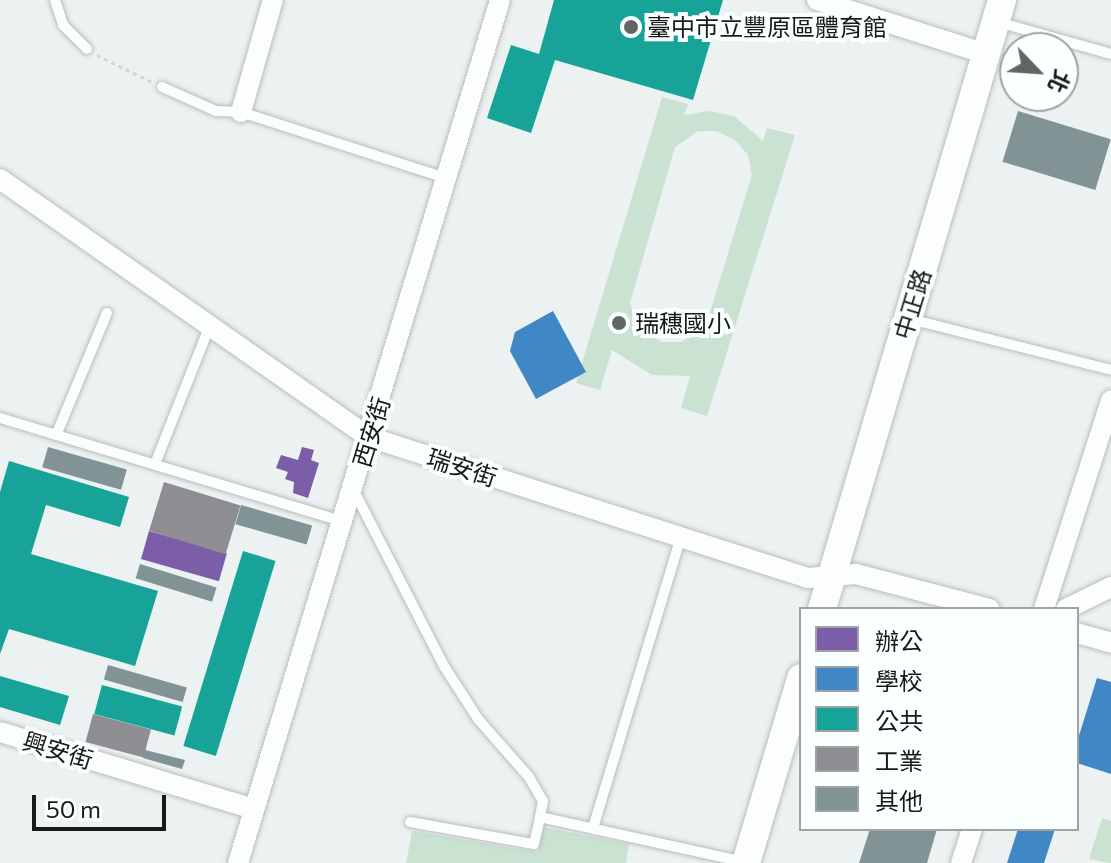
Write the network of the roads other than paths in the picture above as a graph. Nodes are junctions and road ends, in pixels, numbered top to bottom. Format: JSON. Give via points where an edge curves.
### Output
{"nodes":[{"id":1,"x":55,"y":0,"type":"edge"},
{"id":2,"x":273,"y":0,"type":"edge"},
{"id":3,"x":500,"y":0,"type":"edge"},
{"id":4,"x":817,"y":0,"type":"edge"},
{"id":5,"x":999,"y":11,"type":"edge"},
{"id":6,"x":87,"y":49,"type":"road end"},
{"id":7,"x":986,"y":54,"type":"junction"},
{"id":8,"x":1111,"y":54,"type":"edge"},
{"id":9,"x":162,"y":87,"type":"road end"},
{"id":10,"x":241,"y":112,"type":"junction"},
{"id":11,"x":0,"y":179,"type":"edge"},
{"id":12,"x":448,"y":179,"type":"junction"},
{"id":13,"x":107,"y":313,"type":"dead end"},
{"id":14,"x":908,"y":318,"type":"junction"},
{"id":15,"x":210,"y":325,"type":"junction"},
{"id":16,"x":1111,"y":370,"type":"edge"},
{"id":17,"x":1111,"y":400,"type":"edge"},
{"id":18,"x":0,"y":418,"type":"edge"},
{"id":19,"x":57,"y":433,"type":"junction"},
{"id":20,"x":369,"y":437,"type":"junction"},
{"id":21,"x":155,"y":464,"type":"junction"},
{"id":22,"x":353,"y":489,"type":"junction"},
{"id":23,"x":342,"y":521,"type":"junction"},
{"id":24,"x":680,"y":539,"type":"junction"},
{"id":25,"x":832,"y":575,"type":"junction"},
{"id":26,"x":1111,"y":587,"type":"edge"},
{"id":27,"x":823,"y":607,"type":"edge"},
{"id":28,"x":981,"y":607,"type":"edge"},
{"id":29,"x":1045,"y":607,"type":"edge"},
{"id":30,"x":1070,"y":607,"type":"edge"},
{"id":31,"x":1079,"y":634,"type":"edge"},
{"id":32,"x":1111,"y":643,"type":"edge"},
{"id":33,"x":799,"y":685,"type":"edge"},
{"id":34,"x":0,"y":732,"type":"edge"},
{"id":35,"x":254,"y":809,"type":"junction"},
{"id":36,"x":540,"y":817,"type":"junction"},
{"id":37,"x":410,"y":822,"type":"dead end"},
{"id":38,"x":593,"y":828,"type":"junction"},
{"id":39,"x":971,"y":831,"type":"edge"},
{"id":40,"x":238,"y":863,"type":"edge"},
{"id":41,"x":746,"y":863,"type":"edge"},
{"id":42,"x":961,"y":863,"type":"edge"}],
"edges":[{"from":1,"to":6,"type":"lane","via":[[63,25]]},
{"from":2,"to":10,"type":"street"},
{"from":3,"to":12,"type":"street","name":"西安街"},
{"from":4,"to":7,"type":"street"},
{"from":5,"to":7,"type":"street","name":"中正路"},
{"from":5,"to":8,"type":"lane"},
{"from":7,"to":14,"type":"street","name":"中正路"},
{"from":9,"to":10,"type":"lane","via":[[216,111]]},
{"from":10,"to":12,"type":"lane"},
{"from":11,"to":15,"type":"street","name":"瑞安街"},
{"from":12,"to":20,"type":"street","name":"西安街"},
{"from":13,"to":19,"type":"lane"},
{"from":14,"to":16,"type":"lane"},
{"from":14,"to":25,"type":"street","name":"中正路"},
{"from":15,"to":20,"type":"street","name":"瑞安街"},
{"from":15,"to":21,"type":"lane"},
{"from":17,"to":29,"type":"street"},
{"from":18,"to":19,"type":"lane"},
{"from":19,"to":21,"type":"lane"},
{"from":20,"to":22,"type":"street","name":"西安街"},
{"from":20,"to":24,"type":"street","name":"瑞安街"},
{"from":21,"to":23,"type":"lane"},
{"from":22,"to":23,"type":"street","name":"西安街"},
{"from":22,"to":36,"type":"lane","via":[[444,666],[543,801]]},
{"from":23,"to":35,"type":"street","name":"西安街"},
{"from":24,"to":25,"type":"street","name":"瑞安街","via":[[808,578]]},
{"from":24,"to":38,"type":"lane"},
{"from":25,"to":27,"type":"street","name":"中正路"},
{"from":25,"to":28,"type":"street","name":"瑞安街","via":[[856,574]]},
{"from":26,"to":30,"type":"street"},
{"from":31,"to":32,"type":"street"},
{"from":33,"to":41,"type":"street"},
{"from":34,"to":35,"type":"street","name":"興安街"},
{"from":35,"to":40,"type":"street","name":"西安街"},
{"from":36,"to":37,"type":"lane","via":[[534,844]]},
{"from":36,"to":38,"type":"lane"},
{"from":38,"to":41,"type":"lane"},
{"from":39,"to":42,"type":"street"}]}
